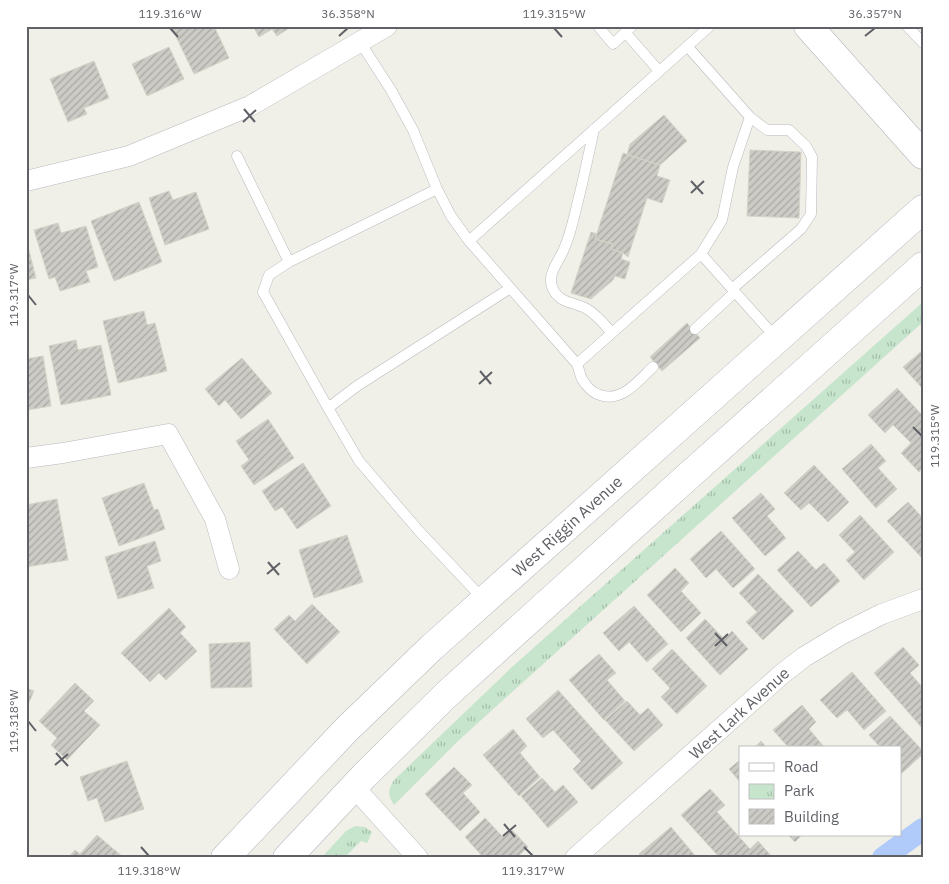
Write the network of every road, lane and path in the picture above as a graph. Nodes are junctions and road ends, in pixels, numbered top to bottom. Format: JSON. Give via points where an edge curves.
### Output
{"nodes":[{"id":1,"x":387,"y":26,"type":"edge"},
{"id":2,"x":598,"y":26,"type":"edge"},
{"id":3,"x":710,"y":26,"type":"edge"},
{"id":4,"x":808,"y":26,"type":"edge"},
{"id":5,"x":907,"y":26,"type":"edge"},
{"id":6,"x":629,"y":29,"type":"edge"},
{"id":7,"x":360,"y":42,"type":"junction"},
{"id":8,"x":923,"y":43,"type":"edge"},
{"id":9,"x":687,"y":46,"type":"junction"},
{"id":10,"x":660,"y":71,"type":"junction"},
{"id":11,"x":750,"y":117,"type":"junction"},
{"id":12,"x":594,"y":129,"type":"junction"},
{"id":13,"x":923,"y":154,"type":"edge"},
{"id":14,"x":237,"y":156,"type":"dead end"},
{"id":15,"x":26,"y":181,"type":"edge"},
{"id":16,"x":438,"y":189,"type":"junction"},
{"id":17,"x":923,"y":209,"type":"edge"},
{"id":18,"x":469,"y":241,"type":"junction"},
{"id":19,"x":701,"y":254,"type":"junction"},
{"id":20,"x":289,"y":262,"type":"junction"},
{"id":21,"x":923,"y":266,"type":"edge"},
{"id":22,"x":509,"y":288,"type":"junction"},
{"id":23,"x":733,"y":291,"type":"junction"},
{"id":24,"x":695,"y":329,"type":"dead end"},
{"id":25,"x":612,"y":333,"type":"junction"},
{"id":26,"x":777,"y":339,"type":"junction"},
{"id":27,"x":577,"y":364,"type":"junction"},
{"id":28,"x":653,"y":366,"type":"dead end"},
{"id":29,"x":328,"y":408,"type":"junction"},
{"id":30,"x":26,"y":458,"type":"edge"},
{"id":31,"x":229,"y":569,"type":"dead end"},
{"id":32,"x":923,"y":599,"type":"edge"},
{"id":33,"x":484,"y":600,"type":"junction"},
{"id":34,"x":354,"y":787,"type":"junction"},
{"id":35,"x":225,"y":858,"type":"edge"},
{"id":36,"x":287,"y":858,"type":"edge"},
{"id":37,"x":418,"y":858,"type":"edge"},
{"id":38,"x":575,"y":858,"type":"edge"}],
"edges":[{"from":1,"to":7,"type":"street"},
{"from":2,"to":6,"type":"lane","via":[[613,44]]},
{"from":3,"to":9,"type":"lane"},
{"from":4,"to":13,"type":"main road"},
{"from":5,"to":8,"type":"lane"},
{"from":6,"to":10,"type":"lane"},
{"from":7,"to":15,"type":"street","via":[[250,106],[130,156]]},
{"from":7,"to":16,"type":"lane","via":[[413,130]]},
{"from":9,"to":10,"type":"lane"},
{"from":9,"to":11,"type":"lane"},
{"from":10,"to":12,"type":"lane"},
{"from":11,"to":19,"type":"lane","via":[[733,167],[722,220]]},
{"from":11,"to":23,"type":"lane","via":[[767,130],[789,130],[806,146],[812,157],[811,214],[800,229]]},
{"from":12,"to":18,"type":"lane"},
{"from":12,"to":25,"type":"lane","via":[[574,219],[550,282],[558,298],[585,308]]},
{"from":14,"to":20,"type":"lane"},
{"from":16,"to":18,"type":"lane","via":[[451,216]]},
{"from":16,"to":20,"type":"lane"},
{"from":17,"to":26,"type":"main road","name":"West Riggin Avenue"},
{"from":18,"to":22,"type":"lane"},
{"from":19,"to":23,"type":"lane"},
{"from":19,"to":25,"type":"lane"},
{"from":20,"to":29,"type":"lane","via":[[269,275],[263,292]]},
{"from":21,"to":34,"type":"main road","via":[[463,679]]},
{"from":22,"to":27,"type":"lane"},
{"from":22,"to":29,"type":"lane"},
{"from":23,"to":24,"type":"lane"},
{"from":23,"to":26,"type":"lane"},
{"from":25,"to":27,"type":"lane"},
{"from":26,"to":33,"type":"main road","name":"West Riggin Avenue"},
{"from":27,"to":28,"type":"lane","via":[[582,380],[597,394],[606,397],[625,391]]},
{"from":29,"to":33,"type":"lane","via":[[359,461]]},
{"from":30,"to":31,"type":"street","via":[[168,434],[215,519]]},
{"from":32,"to":38,"type":"street","name":"West Lark Avenue","via":[[882,614],[804,656]]},
{"from":33,"to":35,"type":"main road","name":"West Riggin Avenue","via":[[381,696]]},
{"from":34,"to":36,"type":"main road"},
{"from":34,"to":37,"type":"street"}]}
